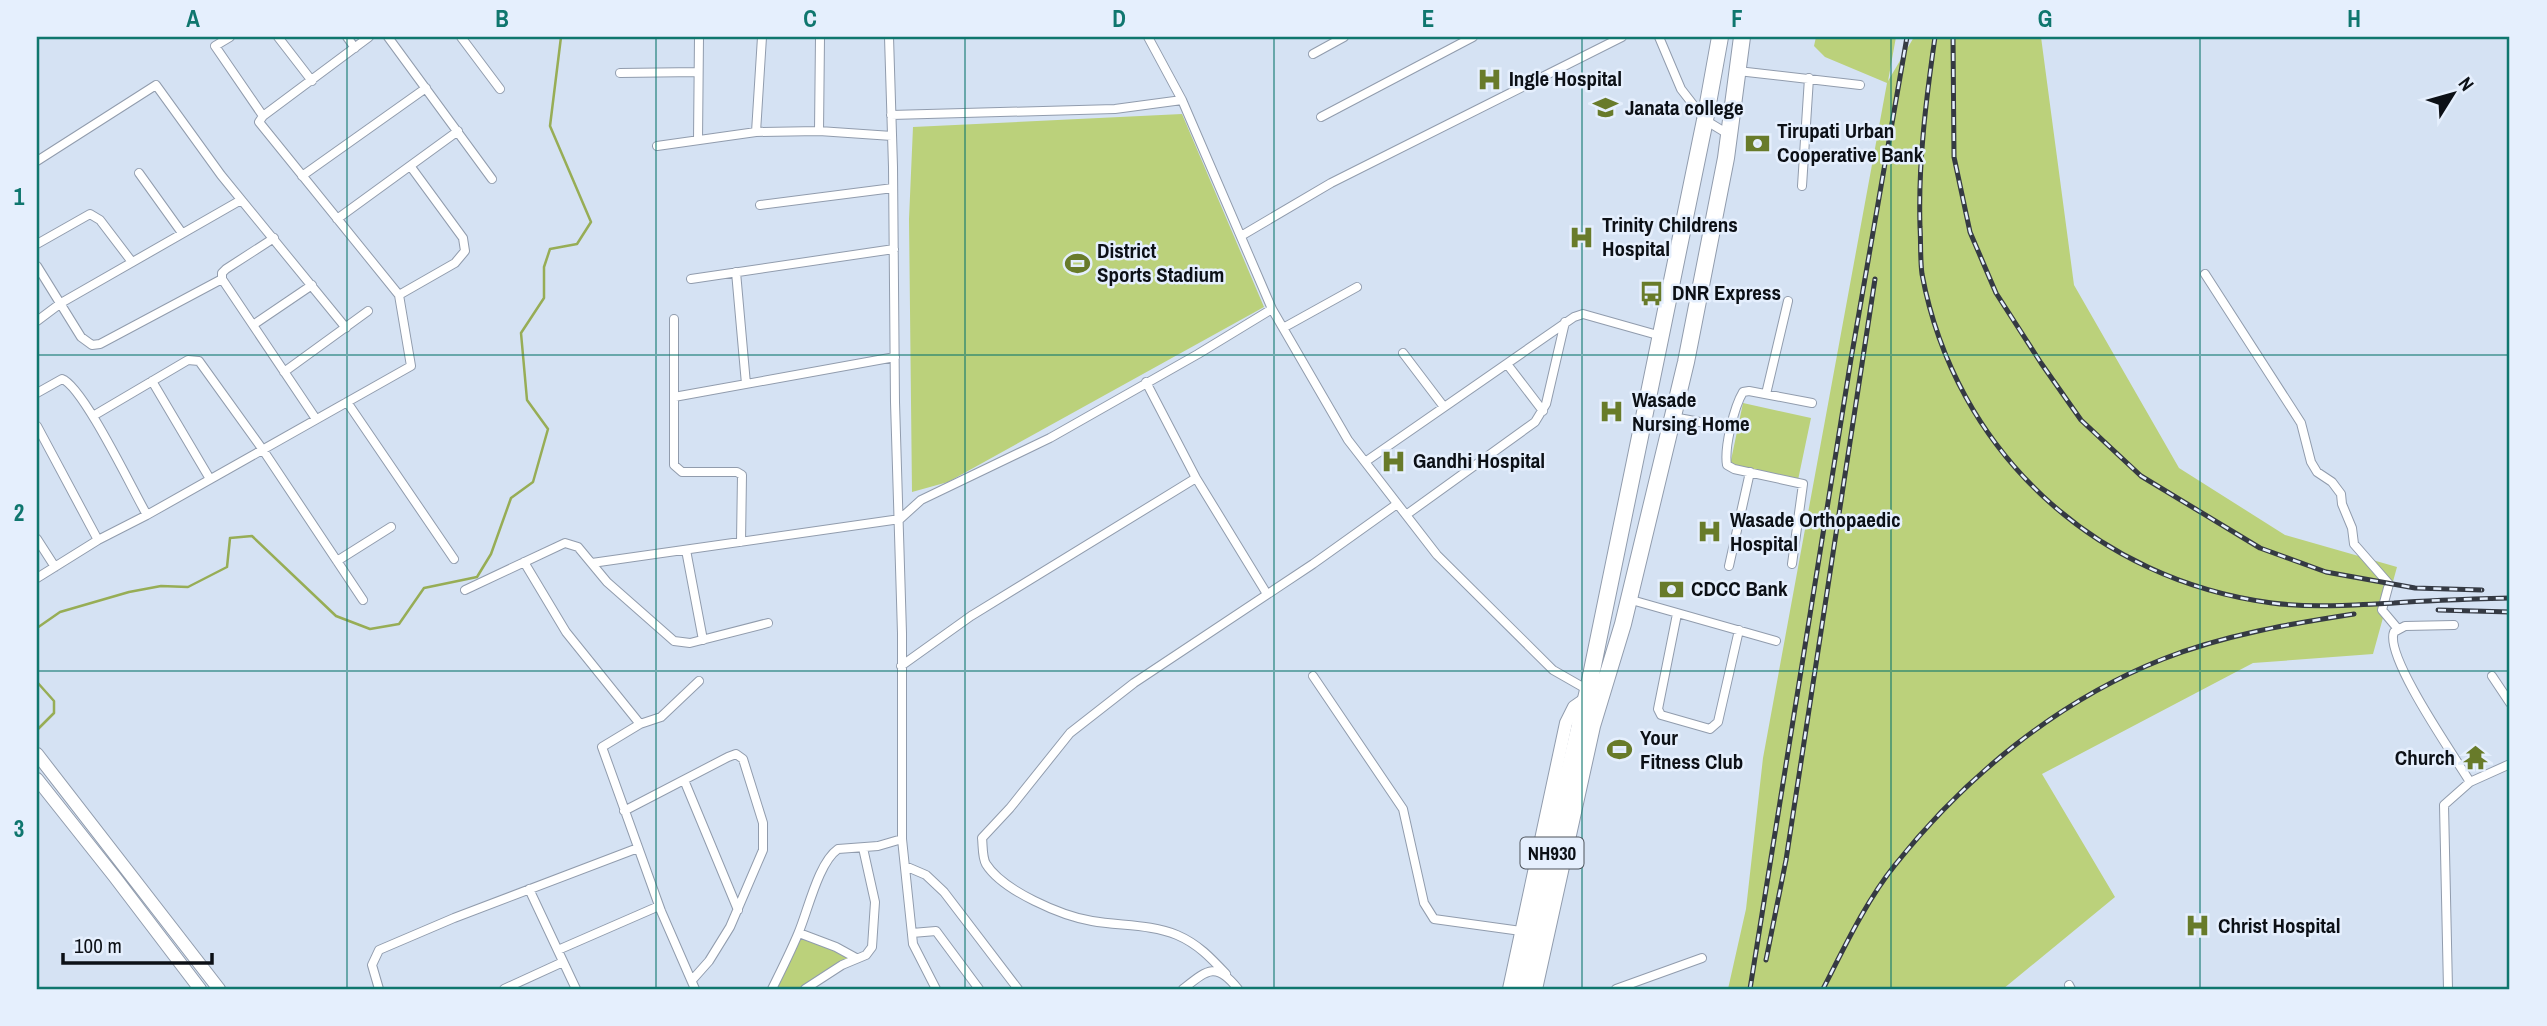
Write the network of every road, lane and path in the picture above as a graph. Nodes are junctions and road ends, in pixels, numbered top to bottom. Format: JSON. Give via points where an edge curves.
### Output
{"nodes":[{"id":1,"x":230,"y":37,"type":"edge"},
{"id":2,"x":278,"y":37,"type":"edge"},
{"id":3,"x":346,"y":37,"type":"edge"},
{"id":4,"x":369,"y":37,"type":"edge"},
{"id":5,"x":388,"y":37,"type":"edge"},
{"id":6,"x":461,"y":37,"type":"edge"},
{"id":7,"x":699,"y":37,"type":"edge"},
{"id":8,"x":762,"y":37,"type":"edge"},
{"id":9,"x":820,"y":37,"type":"edge"},
{"id":10,"x":889,"y":37,"type":"edge"},
{"id":11,"x":1148,"y":37,"type":"edge"},
{"id":12,"x":1343,"y":37,"type":"edge"},
{"id":13,"x":1473,"y":37,"type":"edge"},
{"id":14,"x":1622,"y":37,"type":"edge"},
{"id":15,"x":1659,"y":37,"type":"edge"},
{"id":16,"x":1720,"y":37,"type":"edge"},
{"id":17,"x":1742,"y":37,"type":"edge"},
{"id":18,"x":355,"y":48,"type":"junction"},
{"id":19,"x":1313,"y":54,"type":"dead end"},
{"id":20,"x":1738,"y":71,"type":"junction"},
{"id":21,"x":698,"y":72,"type":"junction"},
{"id":22,"x":620,"y":73,"type":"dead end"},
{"id":23,"x":1808,"y":78,"type":"junction"},
{"id":24,"x":312,"y":82,"type":"junction"},
{"id":25,"x":1860,"y":85,"type":"dead end"},
{"id":26,"x":426,"y":88,"type":"junction"},
{"id":27,"x":500,"y":89,"type":"dead end"},
{"id":28,"x":1182,"y":100,"type":"junction"},
{"id":29,"x":891,"y":115,"type":"junction"},
{"id":30,"x":263,"y":116,"type":"junction"},
{"id":31,"x":1321,"y":117,"type":"dead end"},
{"id":32,"x":1705,"y":120,"type":"junction"},
{"id":33,"x":458,"y":131,"type":"junction"},
{"id":34,"x":819,"y":131,"type":"junction"},
{"id":35,"x":756,"y":132,"type":"junction"},
{"id":36,"x":1730,"y":135,"type":"junction"},
{"id":37,"x":892,"y":136,"type":"junction"},
{"id":38,"x":698,"y":141,"type":"junction"},
{"id":39,"x":657,"y":146,"type":"dead end"},
{"id":40,"x":37,"y":161,"type":"edge"},
{"id":41,"x":411,"y":167,"type":"junction"},
{"id":42,"x":139,"y":173,"type":"dead end"},
{"id":43,"x":302,"y":176,"type":"junction"},
{"id":44,"x":492,"y":179,"type":"dead end"},
{"id":45,"x":1802,"y":186,"type":"dead end"},
{"id":46,"x":893,"y":188,"type":"junction"},
{"id":47,"x":241,"y":200,"type":"junction"},
{"id":48,"x":760,"y":205,"type":"dead end"},
{"id":49,"x":337,"y":219,"type":"junction"},
{"id":50,"x":181,"y":233,"type":"junction"},
{"id":51,"x":1241,"y":236,"type":"junction"},
{"id":52,"x":275,"y":238,"type":"junction"},
{"id":53,"x":37,"y":244,"type":"edge"},
{"id":54,"x":894,"y":248,"type":"junction"},
{"id":55,"x":132,"y":262,"type":"junction"},
{"id":56,"x":37,"y":266,"type":"edge"},
{"id":57,"x":736,"y":272,"type":"junction"},
{"id":58,"x":2205,"y":274,"type":"dead end"},
{"id":59,"x":222,"y":279,"type":"junction"},
{"id":60,"x":691,"y":279,"type":"dead end"},
{"id":61,"x":312,"y":285,"type":"junction"},
{"id":62,"x":1357,"y":287,"type":"dead end"},
{"id":63,"x":399,"y":295,"type":"junction"},
{"id":64,"x":1788,"y":300,"type":"dead end"},
{"id":65,"x":61,"y":303,"type":"junction"},
{"id":66,"x":1272,"y":309,"type":"junction"},
{"id":67,"x":368,"y":312,"type":"dead end"},
{"id":68,"x":674,"y":319,"type":"dead end"},
{"id":69,"x":37,"y":321,"type":"edge"},
{"id":70,"x":1565,"y":322,"type":"junction"},
{"id":71,"x":253,"y":325,"type":"junction"},
{"id":72,"x":346,"y":328,"type":"junction"},
{"id":73,"x":1283,"y":328,"type":"junction"},
{"id":74,"x":1661,"y":336,"type":"junction"},
{"id":75,"x":1403,"y":353,"type":"dead end"},
{"id":76,"x":895,"y":357,"type":"junction"},
{"id":77,"x":1507,"y":363,"type":"junction"},
{"id":78,"x":284,"y":372,"type":"junction"},
{"id":79,"x":152,"y":381,"type":"junction"},
{"id":80,"x":1146,"y":382,"type":"junction"},
{"id":81,"x":746,"y":384,"type":"junction"},
{"id":82,"x":37,"y":393,"type":"edge"},
{"id":83,"x":1766,"y":394,"type":"junction"},
{"id":84,"x":674,"y":397,"type":"junction"},
{"id":85,"x":346,"y":402,"type":"junction"},
{"id":86,"x":1812,"y":403,"type":"dead end"},
{"id":87,"x":1444,"y":408,"type":"junction"},
{"id":88,"x":1543,"y":411,"type":"junction"},
{"id":89,"x":93,"y":416,"type":"junction"},
{"id":90,"x":1673,"y":417,"type":"junction"},
{"id":91,"x":316,"y":419,"type":"junction"},
{"id":92,"x":37,"y":426,"type":"edge"},
{"id":93,"x":1731,"y":428,"type":"junction"},
{"id":94,"x":263,"y":450,"type":"junction"},
{"id":95,"x":1365,"y":462,"type":"junction"},
{"id":96,"x":1750,"y":472,"type":"junction"},
{"id":97,"x":1196,"y":478,"type":"junction"},
{"id":98,"x":210,"y":480,"type":"junction"},
{"id":99,"x":1397,"y":504,"type":"junction"},
{"id":100,"x":147,"y":515,"type":"junction"},
{"id":101,"x":1406,"y":515,"type":"junction"},
{"id":102,"x":900,"y":519,"type":"junction"},
{"id":103,"x":391,"y":527,"type":"dead end"},
{"id":104,"x":37,"y":539,"type":"edge"},
{"id":105,"x":98,"y":540,"type":"junction"},
{"id":106,"x":741,"y":542,"type":"junction"},
{"id":107,"x":686,"y":550,"type":"junction"},
{"id":108,"x":454,"y":559,"type":"dead end"},
{"id":109,"x":337,"y":561,"type":"junction"},
{"id":110,"x":524,"y":562,"type":"junction"},
{"id":111,"x":592,"y":563,"type":"junction"},
{"id":112,"x":1792,"y":564,"type":"dead end"},
{"id":113,"x":1729,"y":566,"type":"dead end"},
{"id":114,"x":55,"y":567,"type":"junction"},
{"id":115,"x":37,"y":578,"type":"edge"},
{"id":116,"x":465,"y":590,"type":"dead end"},
{"id":117,"x":1267,"y":594,"type":"junction"},
{"id":118,"x":1628,"y":599,"type":"junction"},
{"id":119,"x":363,"y":600,"type":"dead end"},
{"id":120,"x":1677,"y":614,"type":"junction"},
{"id":121,"x":768,"y":624,"type":"dead end"},
{"id":122,"x":2454,"y":625,"type":"dead end"},
{"id":123,"x":1739,"y":629,"type":"junction"},
{"id":124,"x":2398,"y":629,"type":"junction"},
{"id":125,"x":703,"y":640,"type":"junction"},
{"id":126,"x":1776,"y":640,"type":"dead end"},
{"id":127,"x":901,"y":666,"type":"junction"},
{"id":128,"x":1312,"y":676,"type":"dead end"},
{"id":129,"x":2492,"y":676,"type":"dead end"},
{"id":130,"x":699,"y":681,"type":"dead end"},
{"id":131,"x":1587,"y":694,"type":"junction"},
{"id":132,"x":2510,"y":703,"type":"edge"},
{"id":133,"x":640,"y":724,"type":"junction"},
{"id":134,"x":37,"y":754,"type":"edge"},
{"id":135,"x":2510,"y":764,"type":"edge"},
{"id":136,"x":37,"y":779,"type":"edge"},
{"id":137,"x":684,"y":780,"type":"junction"},
{"id":138,"x":2470,"y":782,"type":"junction"},
{"id":139,"x":624,"y":811,"type":"junction"},
{"id":140,"x":902,"y":839,"type":"junction"},
{"id":141,"x":638,"y":848,"type":"junction"},
{"id":142,"x":863,"y":848,"type":"junction"},
{"id":143,"x":905,"y":866,"type":"junction"},
{"id":144,"x":529,"y":889,"type":"junction"},
{"id":145,"x":659,"y":906,"type":"junction"},
{"id":146,"x":738,"y":910,"type":"junction"},
{"id":147,"x":1521,"y":931,"type":"junction"},
{"id":148,"x":799,"y":933,"type":"junction"},
{"id":149,"x":912,"y":933,"type":"junction"},
{"id":150,"x":558,"y":950,"type":"junction"},
{"id":151,"x":856,"y":958,"type":"junction"},
{"id":152,"x":1702,"y":958,"type":"dead end"},
{"id":153,"x":563,"y":962,"type":"junction"},
{"id":154,"x":1226,"y":974,"type":"junction"},
{"id":155,"x":692,"y":986,"type":"edge"},
{"id":156,"x":200,"y":989,"type":"edge"},
{"id":157,"x":219,"y":989,"type":"edge"},
{"id":158,"x":379,"y":989,"type":"edge"},
{"id":159,"x":503,"y":989,"type":"edge"},
{"id":160,"x":576,"y":989,"type":"edge"},
{"id":161,"x":772,"y":989,"type":"edge"},
{"id":162,"x":805,"y":989,"type":"edge"},
{"id":163,"x":936,"y":989,"type":"edge"},
{"id":164,"x":979,"y":989,"type":"edge"},
{"id":165,"x":1018,"y":989,"type":"edge"},
{"id":166,"x":1183,"y":989,"type":"edge"},
{"id":167,"x":1238,"y":989,"type":"edge"},
{"id":168,"x":1508,"y":989,"type":"edge"},
{"id":169,"x":1519,"y":989,"type":"edge"},
{"id":170,"x":1534,"y":989,"type":"edge"},
{"id":171,"x":1616,"y":989,"type":"edge"},
{"id":172,"x":2448,"y":989,"type":"edge"}],
"edges":[{"from":1,"to":30,"type":"street","via":[[215,46]]},
{"from":2,"to":24,"type":"street"},
{"from":3,"to":18,"type":"street"},
{"from":4,"to":18,"type":"street"},
{"from":5,"to":26,"type":"street"},
{"from":6,"to":27,"type":"street"},
{"from":7,"to":21,"type":"street"},
{"from":8,"to":35,"type":"street"},
{"from":9,"to":34,"type":"street"},
{"from":10,"to":29,"type":"street"},
{"from":11,"to":28,"type":"street"},
{"from":12,"to":19,"type":"street"},
{"from":13,"to":31,"type":"street"},
{"from":14,"to":51,"type":"street","via":[[1331,183]]},
{"from":15,"to":32,"type":"street","via":[[1681,89]]},
{"from":16,"to":32,"type":"highway","number":"NH930"},
{"from":17,"to":20,"type":"highway","number":"NH930"},
{"from":18,"to":24,"type":"street"},
{"from":20,"to":23,"type":"street"},
{"from":20,"to":36,"type":"highway","number":"NH930"},
{"from":21,"to":22,"type":"street"},
{"from":21,"to":38,"type":"street"},
{"from":23,"to":25,"type":"street"},
{"from":23,"to":45,"type":"street"},
{"from":24,"to":30,"type":"street"},
{"from":26,"to":33,"type":"street"},
{"from":26,"to":43,"type":"street"},
{"from":28,"to":29,"type":"street","via":[[1115,109]]},
{"from":28,"to":51,"type":"street"},
{"from":29,"to":37,"type":"street"},
{"from":30,"to":43,"type":"street","via":[[259,122]]},
{"from":32,"to":36,"type":"street"},
{"from":32,"to":74,"type":"highway","number":"NH930"},
{"from":33,"to":41,"type":"street"},
{"from":33,"to":44,"type":"street"},
{"from":34,"to":35,"type":"street"},
{"from":34,"to":37,"type":"street"},
{"from":35,"to":38,"type":"street"},
{"from":36,"to":90,"type":"highway","number":"NH930"},
{"from":37,"to":46,"type":"street"},
{"from":38,"to":39,"type":"street"},
{"from":40,"to":47,"type":"street","via":[[156,85]]},
{"from":41,"to":49,"type":"street"},
{"from":41,"to":63,"type":"street","via":[[463,238],[465,251],[455,263]]},
{"from":42,"to":50,"type":"street"},
{"from":43,"to":49,"type":"street"},
{"from":46,"to":48,"type":"street"},
{"from":46,"to":54,"type":"street"},
{"from":47,"to":50,"type":"street"},
{"from":47,"to":52,"type":"street"},
{"from":49,"to":63,"type":"street"},
{"from":50,"to":55,"type":"street"},
{"from":51,"to":66,"type":"street"},
{"from":52,"to":59,"type":"street","via":[[226,269]]},
{"from":52,"to":61,"type":"street"},
{"from":53,"to":55,"type":"street","via":[[90,214],[100,220]]},
{"from":54,"to":57,"type":"street"},
{"from":54,"to":76,"type":"street"},
{"from":55,"to":65,"type":"street"},
{"from":56,"to":65,"type":"street"},
{"from":57,"to":60,"type":"street"},
{"from":57,"to":81,"type":"street"},
{"from":58,"to":124,"type":"street","via":[[2301,424],[2311,462],[2341,494],[2354,544],[2389,584],[2382,610]]},
{"from":59,"to":65,"type":"street","via":[[95,345],[84,342]]},
{"from":59,"to":71,"type":"street"},
{"from":61,"to":71,"type":"street"},
{"from":61,"to":72,"type":"street"},
{"from":62,"to":73,"type":"street"},
{"from":63,"to":85,"type":"street","via":[[411,366]]},
{"from":64,"to":83,"type":"street"},
{"from":65,"to":69,"type":"street"},
{"from":66,"to":73,"type":"street"},
{"from":66,"to":80,"type":"street"},
{"from":67,"to":72,"type":"street"},
{"from":68,"to":84,"type":"street"},
{"from":70,"to":74,"type":"street","via":[[1583,314]]},
{"from":70,"to":77,"type":"street"},
{"from":70,"to":88,"type":"street"},
{"from":71,"to":78,"type":"street"},
{"from":72,"to":78,"type":"street"},
{"from":73,"to":95,"type":"street"},
{"from":74,"to":131,"type":"highway","number":"NH930"},
{"from":75,"to":87,"type":"street"},
{"from":76,"to":81,"type":"street"},
{"from":76,"to":102,"type":"street"},
{"from":77,"to":87,"type":"street"},
{"from":77,"to":88,"type":"street"},
{"from":78,"to":91,"type":"street"},
{"from":79,"to":89,"type":"street"},
{"from":79,"to":94,"type":"street","via":[[188,360],[199,361]]},
{"from":79,"to":98,"type":"street"},
{"from":80,"to":97,"type":"street"},
{"from":80,"to":102,"type":"street","via":[[1049,438],[921,500]]},
{"from":81,"to":84,"type":"street"},
{"from":82,"to":89,"type":"street","via":[[66,380]]},
{"from":83,"to":86,"type":"street"},
{"from":83,"to":93,"type":"street","via":[[1744,393]]},
{"from":84,"to":106,"type":"street","via":[[677,469],[742,475]]},
{"from":85,"to":91,"type":"street"},
{"from":85,"to":108,"type":"street"},
{"from":87,"to":95,"type":"street"},
{"from":88,"to":101,"type":"street","via":[[1529,427]]},
{"from":89,"to":100,"type":"street"},
{"from":90,"to":93,"type":"street"},
{"from":90,"to":118,"type":"highway","number":"NH930"},
{"from":91,"to":94,"type":"street"},
{"from":92,"to":105,"type":"street"},
{"from":93,"to":96,"type":"street","via":[[1727,465]]},
{"from":94,"to":98,"type":"street"},
{"from":94,"to":109,"type":"street"},
{"from":95,"to":99,"type":"street"},
{"from":96,"to":112,"type":"street","via":[[1803,484]]},
{"from":96,"to":113,"type":"street"},
{"from":97,"to":117,"type":"street"},
{"from":97,"to":127,"type":"street","via":[[971,616]]},
{"from":98,"to":100,"type":"street"},
{"from":99,"to":101,"type":"street"},
{"from":99,"to":117,"type":"street"},
{"from":100,"to":105,"type":"street"},
{"from":101,"to":131,"type":"street","via":[[1437,555],[1553,670]]},
{"from":102,"to":106,"type":"street"},
{"from":102,"to":127,"type":"street"},
{"from":103,"to":109,"type":"street"},
{"from":104,"to":114,"type":"street"},
{"from":105,"to":114,"type":"street"},
{"from":106,"to":107,"type":"street"},
{"from":107,"to":111,"type":"street"},
{"from":107,"to":125,"type":"street"},
{"from":109,"to":119,"type":"street"},
{"from":110,"to":111,"type":"street","via":[[565,543],[578,547]]},
{"from":110,"to":116,"type":"street"},
{"from":110,"to":133,"type":"street","via":[[566,632]]},
{"from":111,"to":125,"type":"street","via":[[607,582],[674,640]]},
{"from":114,"to":115,"type":"street"},
{"from":117,"to":154,"type":"street","via":[[1134,683],[1070,733],[982,838],[985,862],[999,878],[1036,902],[1090,921],[1175,934],[1204,950]]},
{"from":118,"to":120,"type":"street"},
{"from":118,"to":170,"type":"highway","number":"NH930","via":[[1592,726]]},
{"from":120,"to":123,"type":"street"},
{"from":120,"to":123,"type":"street","via":[[1658,709],[1661,715],[1710,729],[1718,722]]},
{"from":121,"to":125,"type":"street"},
{"from":122,"to":124,"type":"street"},
{"from":123,"to":126,"type":"street"},
{"from":124,"to":138,"type":"street","via":[[2392,635],[2397,659]]},
{"from":127,"to":140,"type":"street"},
{"from":128,"to":147,"type":"street","via":[[1403,809],[1430,915]]},
{"from":129,"to":132,"type":"street"},
{"from":130,"to":133,"type":"street","via":[[661,717]]},
{"from":131,"to":147,"type":"main road","via":[[1566,723]]},
{"from":131,"to":169,"type":"highway","number":"NH930"},
{"from":133,"to":139,"type":"street","via":[[602,747]]},
{"from":134,"to":157,"type":"main road"},
{"from":135,"to":138,"type":"street"},
{"from":136,"to":156,"type":"main road"},
{"from":137,"to":139,"type":"street"},
{"from":137,"to":146,"type":"street"},
{"from":137,"to":146,"type":"street","via":[[736,754],[745,764],[765,834]]},
{"from":138,"to":172,"type":"street","via":[[2444,804]]},
{"from":139,"to":141,"type":"street"},
{"from":140,"to":142,"type":"street"},
{"from":140,"to":143,"type":"street"},
{"from":141,"to":144,"type":"street"},
{"from":141,"to":145,"type":"street"},
{"from":142,"to":148,"type":"street","via":[[833,853]]},
{"from":142,"to":151,"type":"street","via":[[875,917],[872,947]]},
{"from":143,"to":149,"type":"street"},
{"from":143,"to":165,"type":"street","via":[[926,874],[944,892]]},
{"from":144,"to":150,"type":"street"},
{"from":144,"to":158,"type":"street","via":[[379,950],[372,965]]},
{"from":145,"to":150,"type":"street"},
{"from":145,"to":155,"type":"street"},
{"from":146,"to":155,"type":"street"},
{"from":147,"to":168,"type":"main road"},
{"from":148,"to":151,"type":"street"},
{"from":148,"to":161,"type":"street"},
{"from":149,"to":163,"type":"street"},
{"from":149,"to":164,"type":"street","via":[[936,931]]},
{"from":150,"to":153,"type":"street"},
{"from":151,"to":162,"type":"street"},
{"from":152,"to":171,"type":"street"},
{"from":153,"to":159,"type":"street"},
{"from":153,"to":160,"type":"street"},
{"from":154,"to":166,"type":"street","via":[[1205,972]]},
{"from":154,"to":167,"type":"street"}]}
